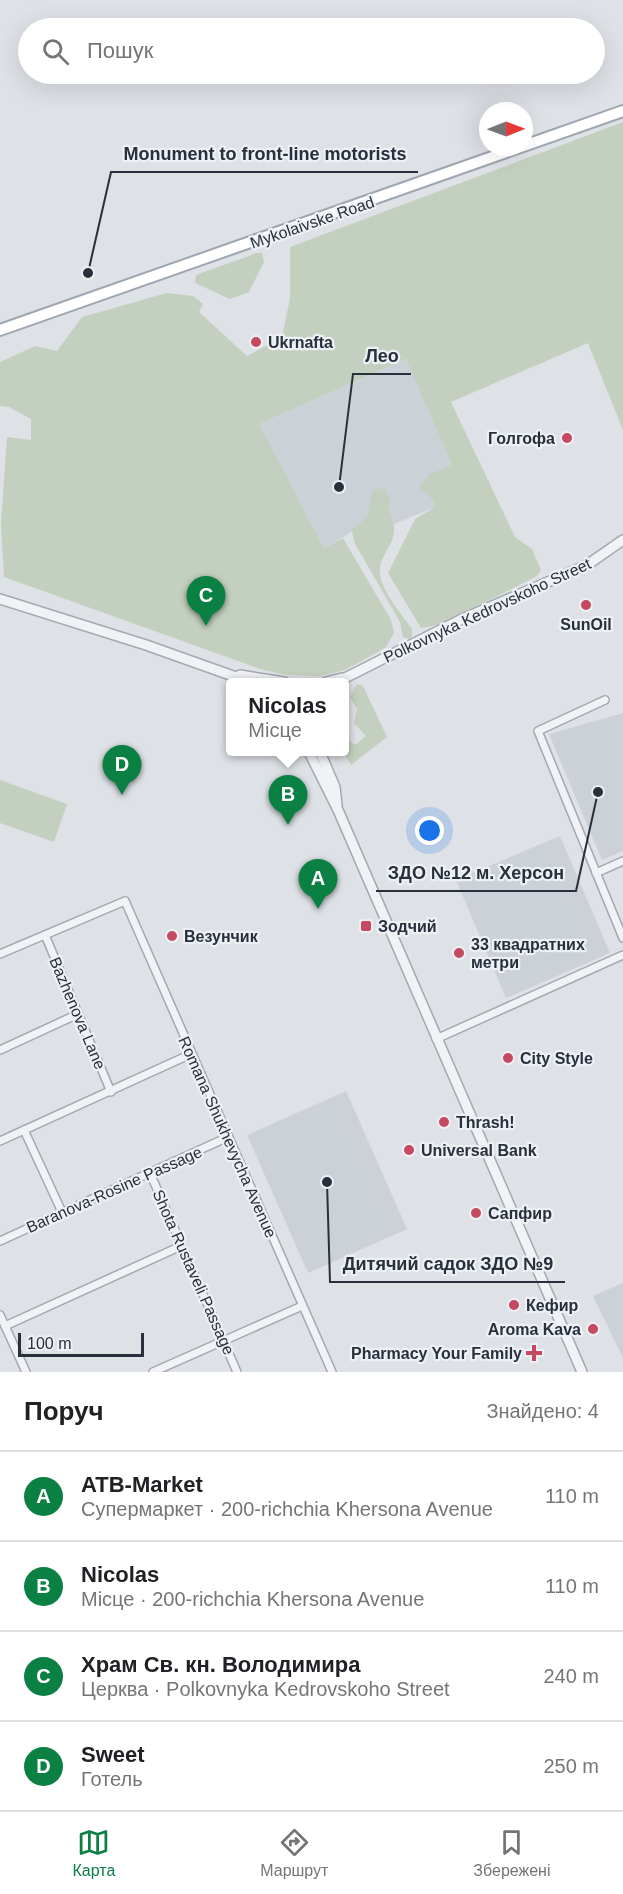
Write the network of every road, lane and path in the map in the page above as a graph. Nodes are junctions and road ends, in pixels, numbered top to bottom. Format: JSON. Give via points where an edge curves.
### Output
{"nodes":[{"id":1,"x":623,"y":111,"type":"edge"},
{"id":2,"x":0,"y":330,"type":"edge"},
{"id":3,"x":623,"y":540,"type":"edge"},
{"id":4,"x":0,"y":598,"type":"edge"},
{"id":5,"x":231,"y":674,"type":"junction"},
{"id":6,"x":240,"y":678,"type":"edge"},
{"id":7,"x":258,"y":678,"type":"edge"},
{"id":8,"x":349,"y":678,"type":"edge"},
{"id":9,"x":605,"y":700,"type":"dead end"},
{"id":10,"x":311,"y":756,"type":"edge"},
{"id":11,"x":322,"y":756,"type":"edge"},
{"id":12,"x":338,"y":810,"type":"junction"},
{"id":13,"x":623,"y":861,"type":"edge"},
{"id":14,"x":596,"y":873,"type":"junction"},
{"id":15,"x":45,"y":935,"type":"junction"},
{"id":16,"x":623,"y":938,"type":"edge"},
{"id":17,"x":0,"y":954,"type":"edge"},
{"id":18,"x":623,"y":955,"type":"edge"},
{"id":19,"x":78,"y":1014,"type":"junction"},
{"id":20,"x":436,"y":1039,"type":"junction"},
{"id":21,"x":0,"y":1050,"type":"edge"},
{"id":22,"x":191,"y":1054,"type":"junction"},
{"id":23,"x":111,"y":1092,"type":"junction"},
{"id":24,"x":24,"y":1130,"type":"junction"},
{"id":25,"x":228,"y":1137,"type":"junction"},
{"id":26,"x":0,"y":1141,"type":"edge"},
{"id":27,"x":150,"y":1173,"type":"junction"},
{"id":28,"x":62,"y":1212,"type":"junction"},
{"id":29,"x":0,"y":1240,"type":"edge"},
{"id":30,"x":181,"y":1246,"type":"junction"},
{"id":31,"x":302,"y":1306,"type":"junction"},
{"id":32,"x":0,"y":1315,"type":"edge"},
{"id":33,"x":5,"y":1326,"type":"junction"},
{"id":34,"x":224,"y":1340,"type":"junction"},
{"id":35,"x":26,"y":1372,"type":"edge"},
{"id":36,"x":153,"y":1372,"type":"edge"},
{"id":37,"x":237,"y":1372,"type":"edge"},
{"id":38,"x":332,"y":1372,"type":"edge"},
{"id":39,"x":582,"y":1372,"type":"edge"}],
"edges":[{"from":1,"to":2,"type":"main road","name":"Mykolaivske Road"},
{"from":3,"to":8,"type":"street","name":"Polkovnyka Kedrovskoho Street","via":[[587,565],[460,620]]},
{"from":4,"to":5,"type":"street"},
{"from":5,"to":6,"type":"street"},
{"from":5,"to":7,"type":"street"},
{"from":9,"to":14,"type":"street","via":[[538,730]]},
{"from":10,"to":12,"type":"street"},
{"from":11,"to":12,"type":"street","via":[[336,787]]},
{"from":12,"to":20,"type":"street"},
{"from":13,"to":14,"type":"street"},
{"from":14,"to":16,"type":"street"},
{"from":15,"to":17,"type":"street"},
{"from":15,"to":19,"type":"street","name":"Bazhenova Lane"},
{"from":15,"to":22,"type":"street","name":"Romana Shukhevycha Avenue","via":[[125,901]]},
{"from":18,"to":20,"type":"street"},
{"from":19,"to":21,"type":"street"},
{"from":19,"to":23,"type":"street","name":"Bazhenova Lane"},
{"from":20,"to":39,"type":"street"},
{"from":22,"to":23,"type":"street"},
{"from":22,"to":25,"type":"street","name":"Romana Shukhevycha Avenue"},
{"from":23,"to":24,"type":"street"},
{"from":24,"to":26,"type":"street"},
{"from":24,"to":28,"type":"street"},
{"from":25,"to":27,"type":"street","name":"Baranova-Rosine Passage"},
{"from":25,"to":31,"type":"street","name":"Romana Shukhevycha Avenue"},
{"from":27,"to":28,"type":"street","name":"Baranova-Rosine Passage"},
{"from":27,"to":30,"type":"street","name":"Shota Rustaveli Passage"},
{"from":28,"to":29,"type":"street","name":"Baranova-Rosine Passage"},
{"from":30,"to":33,"type":"street"},
{"from":30,"to":34,"type":"street","name":"Shota Rustaveli Passage"},
{"from":31,"to":34,"type":"street"},
{"from":31,"to":38,"type":"street","name":"Romana Shukhevycha Avenue"},
{"from":32,"to":33,"type":"street"},
{"from":33,"to":35,"type":"street"},
{"from":34,"to":36,"type":"street"},
{"from":34,"to":37,"type":"street","name":"Shota Rustaveli Passage"}]}
